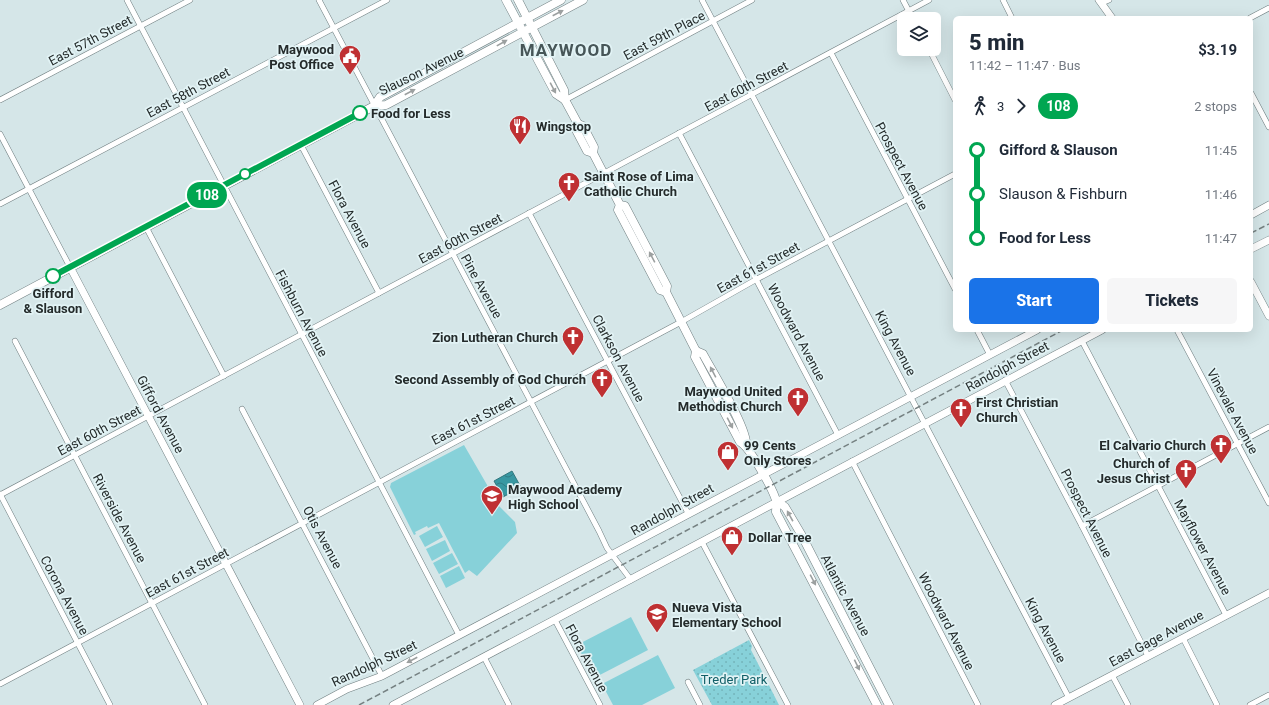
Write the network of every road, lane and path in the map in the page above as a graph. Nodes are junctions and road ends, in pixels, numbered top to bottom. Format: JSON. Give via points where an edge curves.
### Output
{"nodes":[{"id":1,"x":126,"y":0,"type":"edge"},
{"id":2,"x":190,"y":0,"type":"edge"},
{"id":3,"x":319,"y":0,"type":"edge"},
{"id":4,"x":387,"y":0,"type":"edge"},
{"id":5,"x":506,"y":0,"type":"edge"},
{"id":6,"x":518,"y":0,"type":"edge"},
{"id":7,"x":562,"y":0,"type":"edge"},
{"id":8,"x":584,"y":0,"type":"edge"},
{"id":9,"x":702,"y":0,"type":"edge"},
{"id":10,"x":752,"y":0,"type":"edge"},
{"id":11,"x":903,"y":0,"type":"edge"},
{"id":12,"x":930,"y":0,"type":"edge"},
{"id":13,"x":1003,"y":0,"type":"edge"},
{"id":14,"x":1103,"y":1,"type":"edge"},
{"id":15,"x":1269,"y":8,"type":"edge"},
{"id":16,"x":909,"y":11,"type":"junction"},
{"id":17,"x":1011,"y":16,"type":"edge"},
{"id":18,"x":1111,"y":16,"type":"edge"},
{"id":19,"x":1253,"y":16,"type":"edge"},
{"id":20,"x":527,"y":17,"type":"junction"},
{"id":21,"x":713,"y":21,"type":"junction"},
{"id":22,"x":518,"y":22,"type":"junction"},
{"id":23,"x":140,"y":26,"type":"junction"},
{"id":24,"x":532,"y":27,"type":"junction"},
{"id":25,"x":334,"y":28,"type":"junction"},
{"id":26,"x":523,"y":32,"type":"junction"},
{"id":27,"x":831,"y":53,"type":"junction"},
{"id":28,"x":933,"y":56,"type":"edge"},
{"id":29,"x":752,"y":94,"type":"junction"},
{"id":30,"x":953,"y":96,"type":"edge"},
{"id":31,"x":1253,"y":97,"type":"edge"},
{"id":32,"x":0,"y":100,"type":"edge"},
{"id":33,"x":565,"y":100,"type":"junction"},
{"id":34,"x":374,"y":106,"type":"junction"},
{"id":35,"x":183,"y":107,"type":"junction"},
{"id":36,"x":1269,"y":127,"type":"edge"},
{"id":37,"x":679,"y":133,"type":"junction"},
{"id":38,"x":0,"y":134,"type":"edge"},
{"id":39,"x":301,"y":145,"type":"junction"},
{"id":40,"x":604,"y":174,"type":"junction"},
{"id":41,"x":953,"y":175,"type":"edge"},
{"id":42,"x":222,"y":186,"type":"junction"},
{"id":43,"x":29,"y":189,"type":"junction"},
{"id":44,"x":907,"y":199,"type":"junction"},
{"id":45,"x":0,"y":204,"type":"edge"},
{"id":46,"x":1269,"y":205,"type":"edge"},
{"id":47,"x":529,"y":213,"type":"junction"},
{"id":48,"x":1253,"y":214,"type":"edge"},
{"id":49,"x":146,"y":227,"type":"junction"},
{"id":50,"x":829,"y":240,"type":"junction"},
{"id":51,"x":1269,"y":240,"type":"edge"},
{"id":52,"x":1253,"y":248,"type":"edge"},
{"id":53,"x":453,"y":254,"type":"junction"},
{"id":54,"x":70,"y":267,"type":"junction"},
{"id":55,"x":756,"y":279,"type":"junction"},
{"id":56,"x":953,"y":285,"type":"edge"},
{"id":57,"x":1253,"y":286,"type":"edge"},
{"id":58,"x":380,"y":293,"type":"junction"},
{"id":59,"x":0,"y":305,"type":"edge"},
{"id":60,"x":1269,"y":316,"type":"edge"},
{"id":61,"x":681,"y":322,"type":"junction"},
{"id":62,"x":978,"y":332,"type":"edge"},
{"id":63,"x":1033,"y":332,"type":"edge"},
{"id":64,"x":1098,"y":332,"type":"edge"},
{"id":65,"x":1178,"y":332,"type":"edge"},
{"id":66,"x":301,"y":335,"type":"junction"},
{"id":67,"x":15,"y":341,"type":"dead end"},
{"id":68,"x":1082,"y":341,"type":"junction"},
{"id":69,"x":990,"y":355,"type":"junction"},
{"id":70,"x":607,"y":360,"type":"junction"},
{"id":71,"x":224,"y":376,"type":"junction"},
{"id":72,"x":1005,"y":380,"type":"junction"},
{"id":73,"x":911,"y":396,"type":"junction"},
{"id":74,"x":531,"y":402,"type":"junction"},
{"id":75,"x":242,"y":409,"type":"dead end"},
{"id":76,"x":148,"y":416,"type":"junction"},
{"id":77,"x":925,"y":423,"type":"junction"},
{"id":78,"x":1269,"y":427,"type":"edge"},
{"id":79,"x":838,"y":435,"type":"junction"},
{"id":80,"x":1239,"y":443,"type":"junction"},
{"id":81,"x":75,"y":455,"type":"junction"},
{"id":82,"x":852,"y":461,"type":"junction"},
{"id":83,"x":763,"y":476,"type":"junction"},
{"id":84,"x":378,"y":482,"type":"junction"},
{"id":85,"x":1158,"y":486,"type":"junction"},
{"id":86,"x":0,"y":495,"type":"edge"},
{"id":87,"x":776,"y":501,"type":"junction"},
{"id":88,"x":1269,"y":503,"type":"edge"},
{"id":89,"x":688,"y":513,"type":"junction"},
{"id":90,"x":302,"y":524,"type":"junction"},
{"id":91,"x":1082,"y":526,"type":"junction"},
{"id":92,"x":702,"y":542,"type":"junction"},
{"id":93,"x":612,"y":555,"type":"junction"},
{"id":94,"x":226,"y":564,"type":"junction"},
{"id":95,"x":631,"y":580,"type":"junction"},
{"id":96,"x":1269,"y":593,"type":"edge"},
{"id":97,"x":152,"y":603,"type":"junction"},
{"id":98,"x":1226,"y":615,"type":"junction"},
{"id":99,"x":555,"y":620,"type":"junction"},
{"id":100,"x":459,"y":635,"type":"junction"},
{"id":101,"x":1183,"y":638,"type":"junction"},
{"id":102,"x":78,"y":643,"type":"junction"},
{"id":103,"x":1148,"y":656,"type":"junction"},
{"id":104,"x":484,"y":657,"type":"junction"},
{"id":105,"x":1112,"y":675,"type":"junction"},
{"id":106,"x":382,"y":676,"type":"junction"},
{"id":107,"x":688,"y":682,"type":"dead end"},
{"id":108,"x":0,"y":684,"type":"edge"},
{"id":109,"x":1269,"y":695,"type":"edge"},
{"id":110,"x":1069,"y":698,"type":"junction"},
{"id":111,"x":404,"y":702,"type":"edge"},
{"id":112,"x":110,"y":705,"type":"edge"},
{"id":113,"x":205,"y":705,"type":"edge"},
{"id":114,"x":300,"y":705,"type":"edge"},
{"id":115,"x":316,"y":705,"type":"edge"},
{"id":116,"x":393,"y":705,"type":"edge"},
{"id":117,"x":509,"y":705,"type":"edge"},
{"id":118,"x":600,"y":705,"type":"edge"},
{"id":119,"x":700,"y":705,"type":"edge"},
{"id":120,"x":788,"y":705,"type":"edge"},
{"id":121,"x":877,"y":705,"type":"edge"},
{"id":122,"x":890,"y":705,"type":"edge"},
{"id":123,"x":978,"y":705,"type":"edge"},
{"id":124,"x":1055,"y":705,"type":"edge"},
{"id":125,"x":1128,"y":705,"type":"edge"},
{"id":126,"x":1217,"y":705,"type":"edge"},
{"id":127,"x":1250,"y":705,"type":"edge"}],
"edges":[{"from":1,"to":23,"type":"street","name":"Fishburn Avenue"},
{"from":2,"to":23,"type":"street","name":"East 57th Street"},
{"from":3,"to":25,"type":"street","name":"Pine Avenue"},
{"from":4,"to":25,"type":"street","name":"East 58th Street"},
{"from":5,"to":22,"type":"main road"},
{"from":6,"to":20,"type":"main road"},
{"from":7,"to":20,"type":"main road","name":"Slauson Avenue"},
{"from":24,"to":8,"type":"main road","name":"Slauson Avenue","one_way":true},
{"from":9,"to":21,"type":"street","name":"King Avenue"},
{"from":10,"to":21,"type":"street","name":"East 59th Place"},
{"from":11,"to":16,"type":"street"},
{"from":12,"to":16,"type":"street","name":"East 60th Street"},
{"from":13,"to":17,"type":"street"},
{"from":14,"to":18,"type":"street"},
{"from":15,"to":19,"type":"street"},
{"from":16,"to":27,"type":"street","name":"East 60th Street"},
{"from":20,"to":22,"type":"main road","name":"Slauson Avenue"},
{"from":20,"to":24,"type":"main road"},
{"from":21,"to":29,"type":"street","name":"King Avenue"},
{"from":21,"to":33,"type":"street","name":"East 59th Place"},
{"from":22,"to":26,"type":"main road"},
{"from":22,"to":34,"type":"main road","name":"Slauson Avenue","via":[[380,97]]},
{"from":23,"to":32,"type":"street","name":"East 57th Street"},
{"from":23,"to":35,"type":"street","name":"Fishburn Avenue"},
{"from":24,"to":26,"type":"main road","name":"Slauson Avenue"},
{"from":24,"to":33,"type":"main road","via":[[564,90]]},
{"from":25,"to":34,"type":"street","name":"Pine Avenue"},
{"from":25,"to":35,"type":"street","name":"East 58th Street"},
{"from":26,"to":33,"type":"main road","one_way":true,"via":[[556,94]]},
{"from":34,"to":26,"type":"main road","name":"Slauson Avenue","one_way":true,"via":[[386,105]]},
{"from":27,"to":29,"type":"street","name":"East 60th Street"},
{"from":27,"to":44,"type":"street","name":"Prospect Avenue"},
{"from":28,"to":30,"type":"street"},
{"from":29,"to":37,"type":"street","name":"East 60th Street"},
{"from":29,"to":50,"type":"street","name":"King Avenue"},
{"from":31,"to":36,"type":"street"},
{"from":33,"to":40,"type":"main road","via":[[578,124],[578,134],[587,151],[593,153]]},
{"from":34,"to":39,"type":"main road"},
{"from":34,"to":53,"type":"street","name":"Pine Avenue"},
{"from":35,"to":42,"type":"street","name":"Fishburn Avenue"},
{"from":35,"to":43,"type":"street","name":"East 58th Street"},
{"from":37,"to":40,"type":"street","name":"East 60th Street"},
{"from":37,"to":55,"type":"street","name":"Woodward Avenue"},
{"from":38,"to":43,"type":"street","name":"Gifford Avenue"},
{"from":39,"to":42,"type":"main road"},
{"from":39,"to":58,"type":"street","name":"Flora Avenue"},
{"from":40,"to":47,"type":"street","name":"East 60th Street"},
{"from":40,"to":61,"type":"main road","name":"Atlantic Avenue","via":[[620,205],[625,206],[667,284],[666,292]]},
{"from":41,"to":44,"type":"street","name":"East 61st Street"},
{"from":42,"to":49,"type":"main road"},
{"from":42,"to":66,"type":"street","name":"Fishburn Avenue"},
{"from":43,"to":45,"type":"street","name":"East 58th Street"},
{"from":43,"to":54,"type":"street","name":"Gifford Avenue"},
{"from":44,"to":50,"type":"street","name":"East 61st Street"},
{"from":44,"to":56,"type":"street","name":"Prospect Avenue"},
{"from":46,"to":48,"type":"street"},
{"from":47,"to":53,"type":"street","name":"East 60th Street"},
{"from":47,"to":70,"type":"street","name":"Clarkson Avenue"},
{"from":49,"to":54,"type":"main road"},
{"from":49,"to":71,"type":"street"},
{"from":50,"to":55,"type":"street","name":"East 61st Street"},
{"from":50,"to":73,"type":"street","name":"King Avenue"},
{"from":51,"to":52,"type":"street"},
{"from":53,"to":58,"type":"street","name":"East 60th Street"},
{"from":53,"to":74,"type":"street","name":"Pine Avenue"},
{"from":54,"to":59,"type":"main road"},
{"from":54,"to":76,"type":"street","name":"Gifford Avenue"},
{"from":55,"to":61,"type":"street","name":"East 61st Street"},
{"from":55,"to":79,"type":"street","name":"Woodward Avenue"},
{"from":57,"to":60,"type":"street"},
{"from":58,"to":66,"type":"street","name":"East 60th Street"},
{"from":61,"to":70,"type":"street","name":"East 61st Street"},
{"from":61,"to":83,"type":"main road","name":"Atlantic Avenue","via":[[696,350],[703,354],[747,438],[746,445]]},
{"from":62,"to":69,"type":"street"},
{"from":63,"to":69,"type":"street","name":"Randolph Street"},
{"from":64,"to":68,"type":"street","name":"Randolph Street"},
{"from":65,"to":80,"type":"street","name":"Vinevale Avenue"},
{"from":66,"to":71,"type":"street","name":"East 60th Street"},
{"from":66,"to":84,"type":"street","name":"Fishburn Avenue"},
{"from":67,"to":81,"type":"street","name":"Riverside Avenue"},
{"from":68,"to":72,"type":"street","name":"Randolph Street"},
{"from":68,"to":85,"type":"street","name":"Mayflower Avenue"},
{"from":69,"to":73,"type":"street","name":"Randolph Street"},
{"from":70,"to":74,"type":"street","name":"East 61st Street"},
{"from":70,"to":89,"type":"street","name":"Clarkson Avenue"},
{"from":71,"to":76,"type":"street","name":"East 60th Street"},
{"from":72,"to":77,"type":"street","name":"Randolph Street"},
{"from":72,"to":91,"type":"street","name":"Prospect Avenue"},
{"from":73,"to":77,"type":"street","name":"King Avenue"},
{"from":73,"to":79,"type":"street","name":"Randolph Street"},
{"from":74,"to":84,"type":"street","name":"East 61st Street"},
{"from":74,"to":93,"type":"street","name":"Pine Avenue"},
{"from":75,"to":90,"type":"street","name":"Otis Avenue"},
{"from":76,"to":81,"type":"street","name":"East 60th Street"},
{"from":76,"to":94,"type":"street","name":"Gifford Avenue"},
{"from":77,"to":82,"type":"street","name":"Randolph Street"},
{"from":77,"to":110,"type":"street","name":"King Avenue"},
{"from":78,"to":80,"type":"street"},
{"from":79,"to":83,"type":"street","name":"Randolph Street"},
{"from":80,"to":85,"type":"street"},
{"from":80,"to":88,"type":"street","name":"Vinevale Avenue"},
{"from":81,"to":86,"type":"street","name":"East 60th Street"},
{"from":81,"to":97,"type":"street","name":"Riverside Avenue"},
{"from":82,"to":87,"type":"street","name":"Randolph Street"},
{"from":82,"to":123,"type":"street","name":"Woodward Avenue"},
{"from":83,"to":87,"type":"main road","name":"Atlantic Avenue"},
{"from":83,"to":89,"type":"street","name":"Randolph Street"},
{"from":84,"to":90,"type":"street","name":"East 61st Street"},
{"from":84,"to":100,"type":"street","name":"Fishburn Avenue"},
{"from":85,"to":91,"type":"street"},
{"from":85,"to":98,"type":"street","name":"Mayflower Avenue"},
{"from":86,"to":102,"type":"street","name":"Corona Avenue"},
{"from":87,"to":92,"type":"street","name":"Randolph Street"},
{"from":87,"to":121,"type":"main road","name":"Atlantic Avenue","one_way":true,"via":[[776,512]]},
{"from":122,"to":87,"type":"main road","name":"Atlantic Avenue","one_way":true,"via":[[793,521],[785,507]]},
{"from":89,"to":93,"type":"street","name":"Randolph Street"},
{"from":90,"to":94,"type":"street","name":"East 61st Street"},
{"from":90,"to":106,"type":"street","name":"Otis Avenue"},
{"from":91,"to":103,"type":"street","name":"Prospect Avenue"},
{"from":92,"to":95,"type":"street","name":"Randolph Street"},
{"from":92,"to":120,"type":"street"},
{"from":93,"to":95,"type":"street","name":"Pine Avenue"},
{"from":93,"to":100,"type":"street","name":"Randolph Street"},
{"from":94,"to":97,"type":"street","name":"East 61st Street"},
{"from":94,"to":114,"type":"street","name":"Gifford Avenue"},
{"from":95,"to":99,"type":"street","name":"Randolph Street"},
{"from":96,"to":98,"type":"street","name":"East Gage Avenue"},
{"from":97,"to":102,"type":"street","name":"East 61st Street"},
{"from":97,"to":113,"type":"street","name":"Riverside Avenue"},
{"from":98,"to":101,"type":"street","name":"East Gage Avenue"},
{"from":99,"to":104,"type":"street","name":"Randolph Street"},
{"from":99,"to":118,"type":"street","name":"Flora Avenue"},
{"from":100,"to":106,"type":"street","name":"Randolph Street","one_way":true},
{"from":101,"to":103,"type":"street","name":"East Gage Avenue"},
{"from":101,"to":126,"type":"street"},
{"from":102,"to":108,"type":"street","name":"East 61st Street"},
{"from":102,"to":112,"type":"street","name":"Corona Avenue"},
{"from":103,"to":105,"type":"street","name":"East Gage Avenue"},
{"from":104,"to":111,"type":"street","name":"Randolph Street"},
{"from":104,"to":117,"type":"street"},
{"from":105,"to":110,"type":"street","name":"East Gage Avenue"},
{"from":105,"to":125,"type":"street"},
{"from":106,"to":115,"type":"street","name":"Randolph Street","via":[[347,689]]},
{"from":107,"to":119,"type":"street"},
{"from":109,"to":127,"type":"street"},
{"from":110,"to":124,"type":"street","name":"East Gage Avenue"},
{"from":111,"to":116,"type":"street","name":"Randolph Street"}]}
